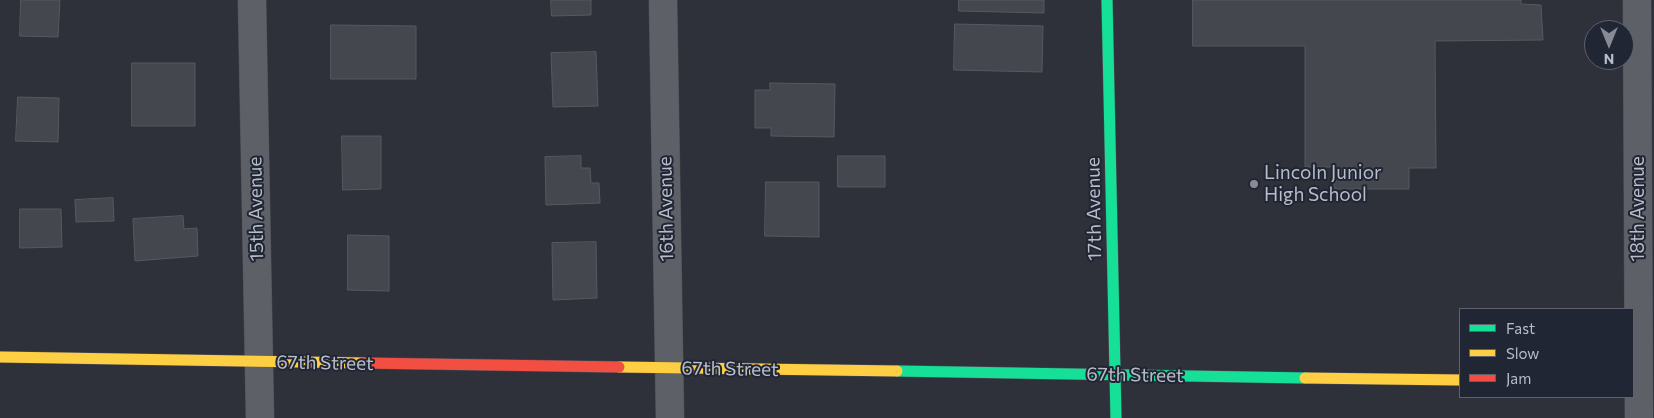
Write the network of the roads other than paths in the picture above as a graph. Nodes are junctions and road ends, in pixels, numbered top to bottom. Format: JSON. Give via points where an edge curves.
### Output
{"nodes":[{"id":1,"x":252,"y":0,"type":"edge"},
{"id":2,"x":663,"y":0,"type":"edge"},
{"id":3,"x":1107,"y":0,"type":"edge"},
{"id":4,"x":1637,"y":0,"type":"edge"},
{"id":5,"x":0,"y":357,"type":"edge"},
{"id":6,"x":259,"y":361,"type":"junction"},
{"id":7,"x":668,"y":368,"type":"junction"},
{"id":8,"x":1115,"y":375,"type":"junction"},
{"id":9,"x":1459,"y":380,"type":"edge"},
{"id":10,"x":1642,"y":382,"type":"edge"},
{"id":11,"x":260,"y":418,"type":"edge"},
{"id":12,"x":670,"y":418,"type":"edge"},
{"id":13,"x":1116,"y":418,"type":"edge"},
{"id":14,"x":1639,"y":418,"type":"edge"}],
"edges":[{"from":1,"to":6,"type":"street","name":"15th Avenue"},
{"from":2,"to":7,"type":"street","name":"16th Avenue"},
{"from":3,"to":8,"type":"street","name":"17th Avenue"},
{"from":4,"to":10,"type":"street","name":"18th Avenue"},
{"from":5,"to":6,"type":"street","name":"67th Street"},
{"from":6,"to":7,"type":"street","name":"67th Street"},
{"from":6,"to":11,"type":"street","name":"15th Avenue"},
{"from":7,"to":8,"type":"street","name":"67th Street"},
{"from":7,"to":12,"type":"street","name":"16th Avenue"},
{"from":8,"to":9,"type":"street","name":"67th Street"},
{"from":8,"to":13,"type":"street","name":"17th Avenue"},
{"from":10,"to":14,"type":"street","name":"18th Avenue"}]}
